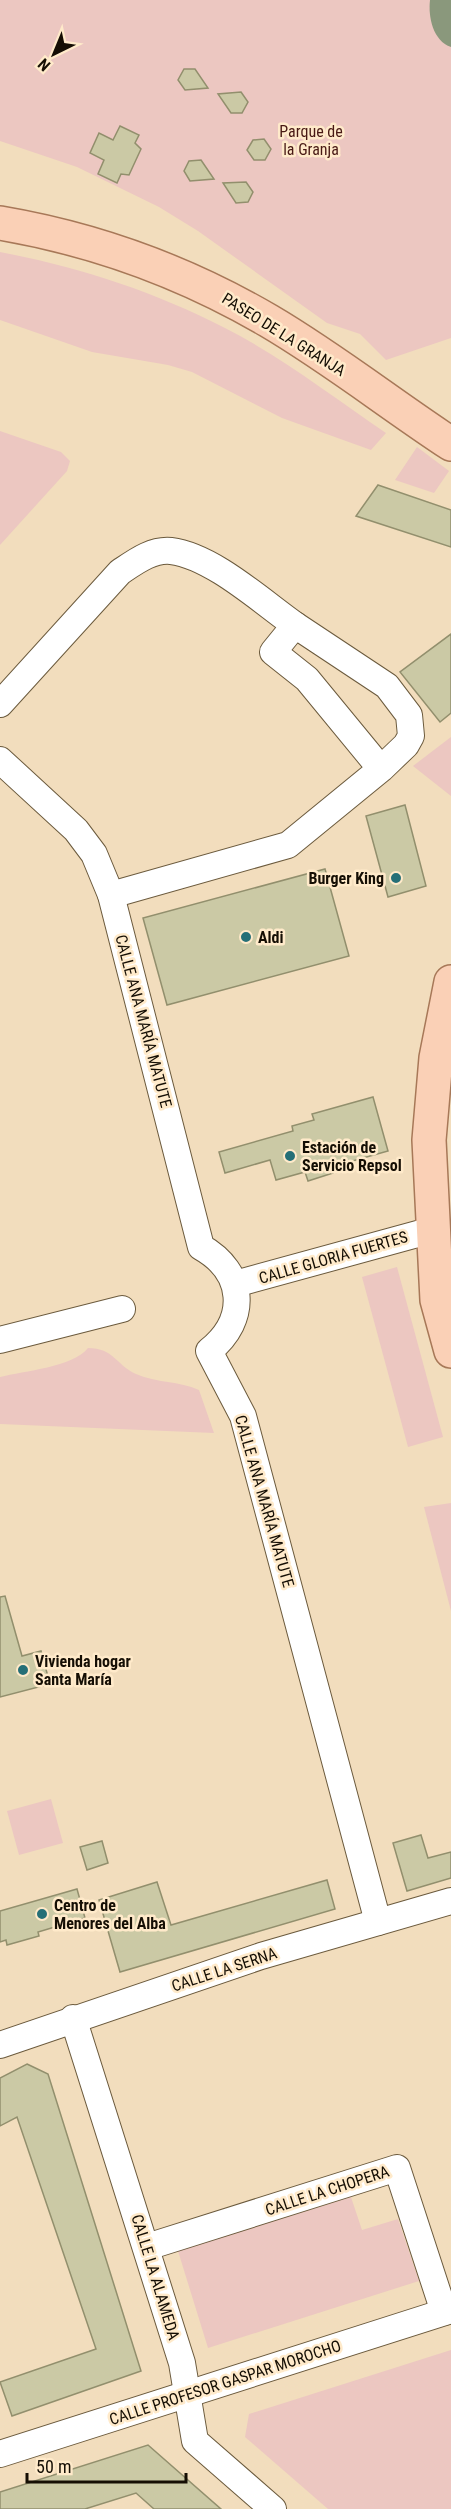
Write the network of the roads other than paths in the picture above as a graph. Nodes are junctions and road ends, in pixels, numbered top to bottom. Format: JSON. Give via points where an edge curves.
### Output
{"nodes":[{"id":1,"x":0,"y":223,"type":"edge"},
{"id":2,"x":451,"y":444,"type":"edge"},
{"id":3,"x":295,"y":625,"type":"junction"},
{"id":4,"x":0,"y":704,"type":"edge"},
{"id":5,"x":0,"y":760,"type":"edge"},
{"id":6,"x":381,"y":769,"type":"junction"},
{"id":7,"x":111,"y":895,"type":"junction"},
{"id":8,"x":451,"y":982,"type":"edge"},
{"id":9,"x":432,"y":1230,"type":"junction"},
{"id":10,"x":235,"y":1284,"type":"junction"},
{"id":11,"x":122,"y":1309,"type":"dead end"},
{"id":12,"x":0,"y":1340,"type":"edge"},
{"id":13,"x":451,"y":1351,"type":"edge"},
{"id":14,"x":450,"y":1905,"type":"edge"},
{"id":15,"x":378,"y":1922,"type":"junction"},
{"id":16,"x":73,"y":2018,"type":"junction"},
{"id":17,"x":0,"y":2044,"type":"edge"},
{"id":18,"x":147,"y":2247,"type":"junction"},
{"id":19,"x":448,"y":2311,"type":"edge"},
{"id":20,"x":186,"y":2394,"type":"junction"},
{"id":21,"x":0,"y":2454,"type":"edge"},
{"id":22,"x":273,"y":2509,"type":"edge"}],
"edges":[{"from":1,"to":2,"type":"main road","name":"PASEO DE LA GRANJA","via":[[85,243],[152,265],[215,292],[270,321]]},
{"from":3,"to":4,"type":"street","via":[[210,565],[170,550],[145,556],[120,572]]},
{"from":3,"to":6,"type":"street","via":[[273,652],[307,679]]},
{"from":3,"to":6,"type":"street","via":[[387,686],[403,703],[409,715],[411,736]]},
{"from":5,"to":7,"type":"street","name":"CALLE ANA MARÍA MATUTE","via":[[76,830],[94,854]]},
{"from":6,"to":7,"type":"street","via":[[288,845]]},
{"from":7,"to":10,"type":"street","name":"CALLE ANA MARÍA MATUTE","via":[[201,1247],[226,1266]]},
{"from":8,"to":9,"type":"main road","via":[[431,1098]]},
{"from":9,"to":10,"type":"street","name":"CALLE GLORIA FUERTES"},
{"from":9,"to":13,"type":"main road","via":[[437,1300]]},
{"from":10,"to":15,"type":"street","name":"CALLE ANA MARÍA MATUTE","via":[[235,1317],[229,1331],[209,1351],[243,1416]]},
{"from":11,"to":12,"type":"street"},
{"from":14,"to":15,"type":"street","name":"CALLE LA SERNA"},
{"from":15,"to":16,"type":"street","name":"CALLE LA SERNA"},
{"from":16,"to":17,"type":"street","name":"CALLE LA SERNA"},
{"from":16,"to":18,"type":"street","name":"CALLE LA ALAMEDA"},
{"from":18,"to":19,"type":"street","name":"CALLE LA CHOPERA","via":[[398,2168]]},
{"from":18,"to":20,"type":"street","name":"CALLE LA ALAMEDA","via":[[182,2363]]},
{"from":19,"to":20,"type":"street","name":"CALLE PROFESOR GASPAR MOROCHO"},
{"from":20,"to":21,"type":"street","name":"CALLE PROFESOR GASPAR MOROCHO"},
{"from":20,"to":22,"type":"street","name":"CALLE LA ALAMEDA","via":[[195,2440]]}]}
